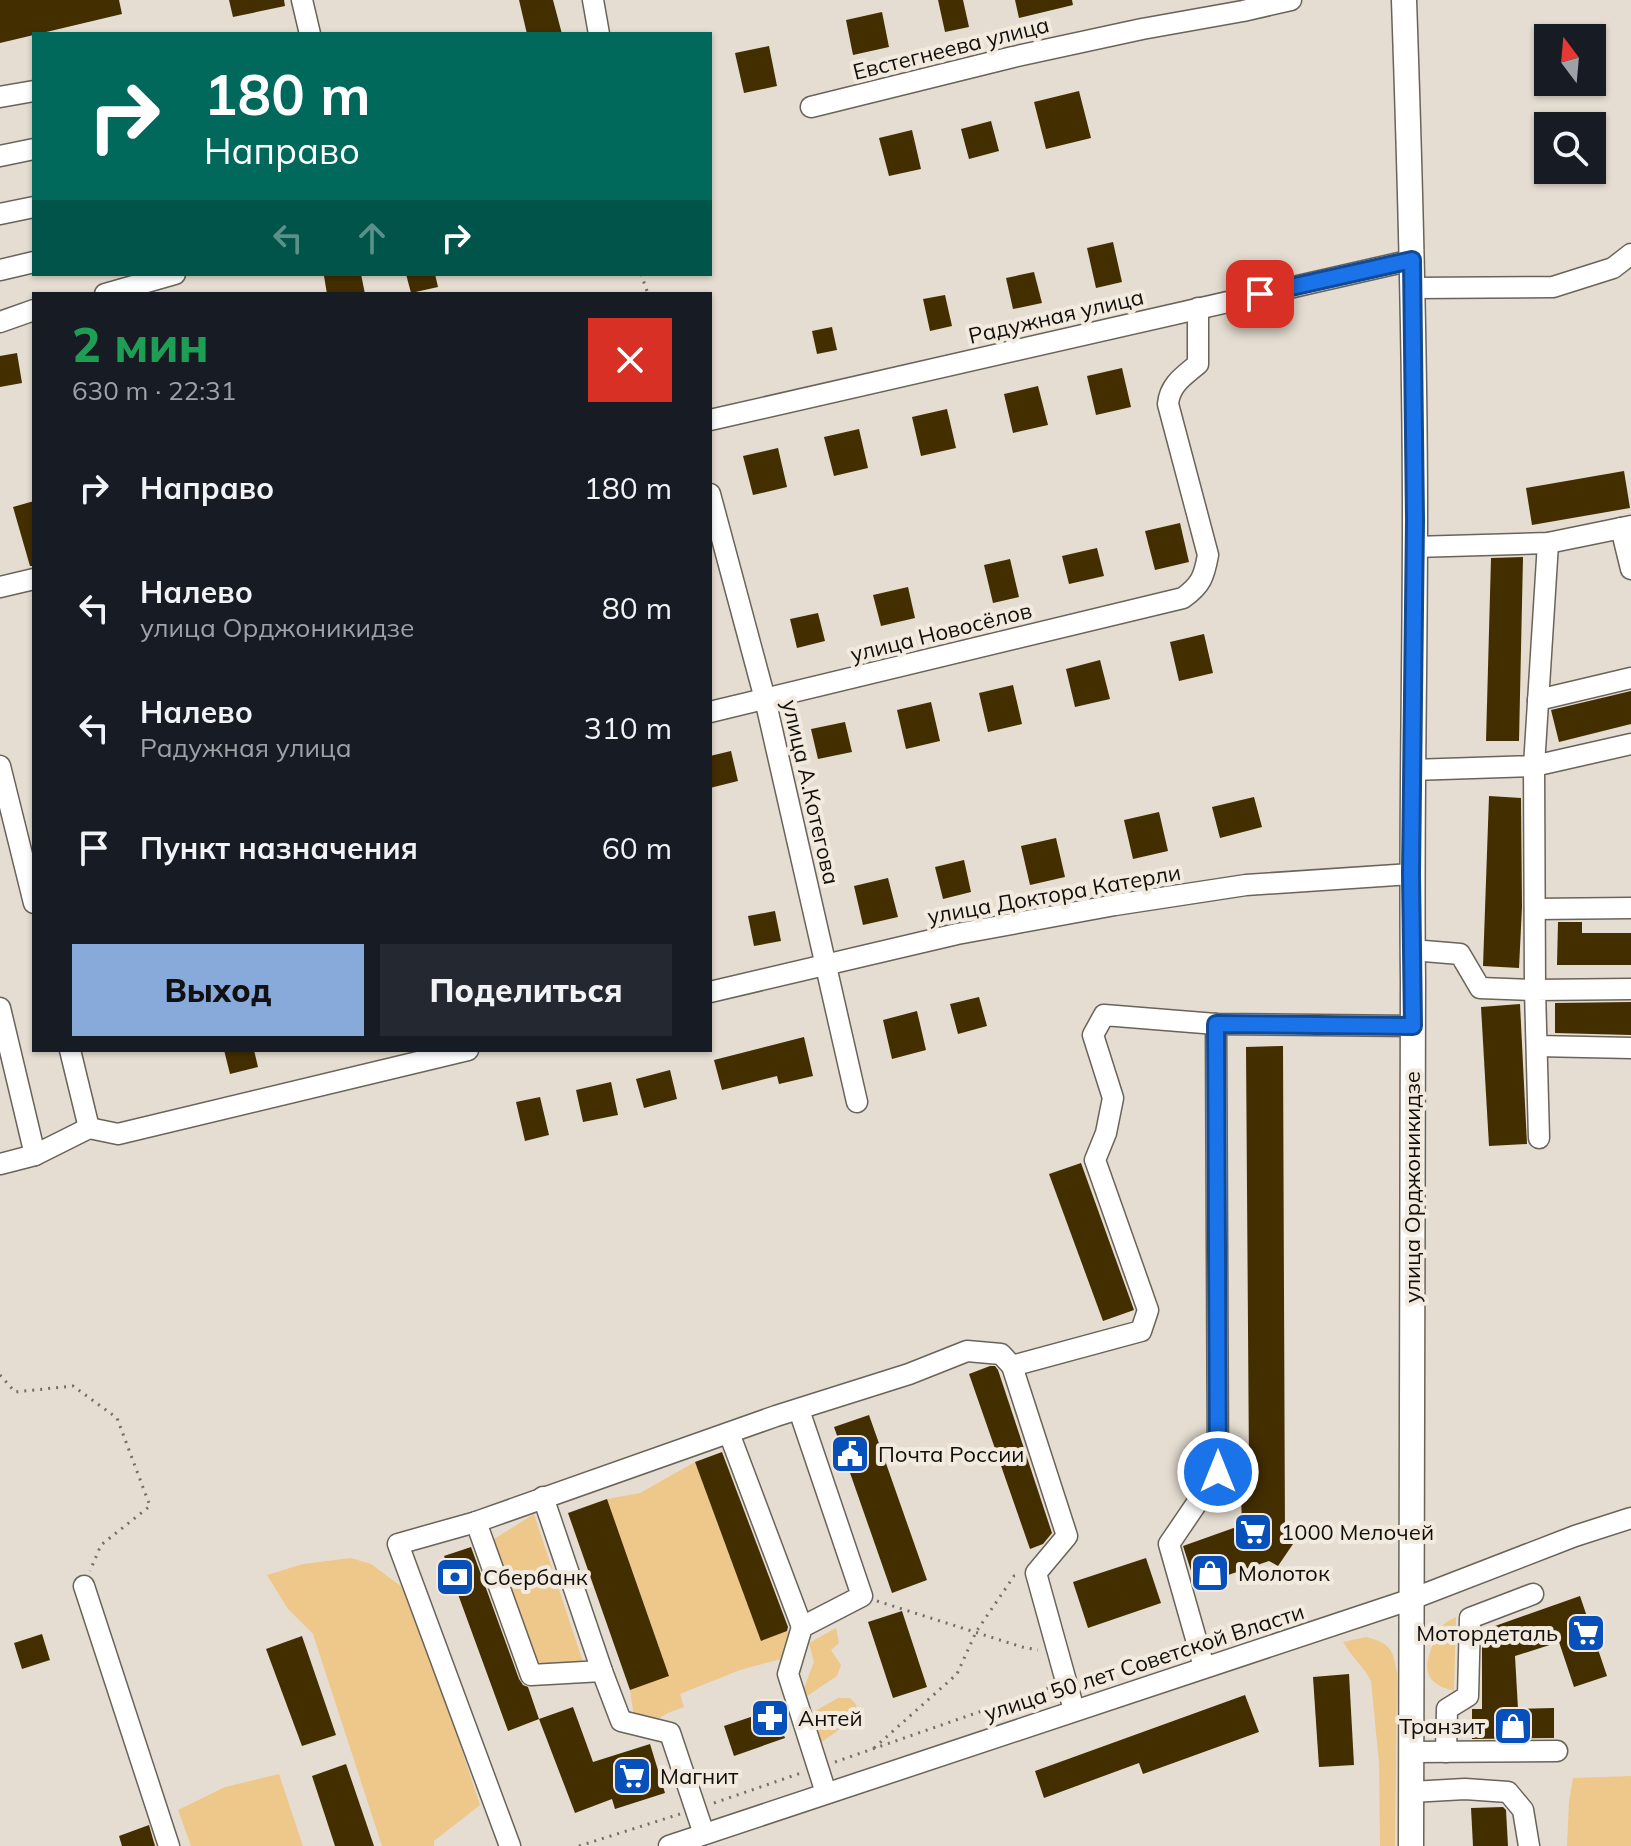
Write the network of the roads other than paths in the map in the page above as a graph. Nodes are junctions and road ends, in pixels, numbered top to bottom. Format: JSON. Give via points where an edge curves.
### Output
{"nodes":[{"id":1,"x":302,"y":0,"type":"edge"},
{"id":2,"x":593,"y":0,"type":"edge"},
{"id":3,"x":1291,"y":0,"type":"edge"},
{"id":4,"x":1404,"y":0,"type":"edge"},
{"id":5,"x":310,"y":32,"type":"edge"},
{"id":6,"x":599,"y":32,"type":"edge"},
{"id":7,"x":32,"y":91,"type":"edge"},
{"id":8,"x":0,"y":97,"type":"edge"},
{"id":9,"x":811,"y":107,"type":"dead end"},
{"id":10,"x":32,"y":149,"type":"edge"},
{"id":11,"x":0,"y":156,"type":"edge"},
{"id":12,"x":32,"y":207,"type":"edge"},
{"id":13,"x":0,"y":214,"type":"edge"},
{"id":14,"x":1631,"y":254,"type":"edge"},
{"id":15,"x":1412,"y":260,"type":"junction"},
{"id":16,"x":32,"y":262,"type":"edge"},
{"id":17,"x":0,"y":270,"type":"edge"},
{"id":18,"x":168,"y":276,"type":"edge"},
{"id":19,"x":1413,"y":288,"type":"junction"},
{"id":20,"x":112,"y":292,"type":"edge"},
{"id":21,"x":1198,"y":308,"type":"junction"},
{"id":22,"x":32,"y":311,"type":"edge"},
{"id":23,"x":0,"y":322,"type":"edge"},
{"id":24,"x":712,"y":420,"type":"edge"},
{"id":25,"x":712,"y":501,"type":"edge"},
{"id":26,"x":1626,"y":527,"type":"edge"},
{"id":27,"x":1548,"y":543,"type":"junction"},
{"id":28,"x":1414,"y":547,"type":"junction"},
{"id":29,"x":1631,"y":569,"type":"edge"},
{"id":30,"x":32,"y":579,"type":"edge"},
{"id":31,"x":0,"y":587,"type":"edge"},
{"id":32,"x":1631,"y":678,"type":"edge"},
{"id":33,"x":765,"y":699,"type":"junction"},
{"id":34,"x":1538,"y":700,"type":"junction"},
{"id":35,"x":712,"y":712,"type":"edge"},
{"id":36,"x":1631,"y":744,"type":"edge"},
{"id":37,"x":0,"y":766,"type":"edge"},
{"id":38,"x":1534,"y":766,"type":"junction"},
{"id":39,"x":1412,"y":770,"type":"junction"},
{"id":40,"x":30,"y":874,"type":"edge"},
{"id":41,"x":1411,"y":874,"type":"junction"},
{"id":42,"x":1631,"y":908,"type":"edge"},
{"id":43,"x":1535,"y":909,"type":"junction"},
{"id":44,"x":1412,"y":950,"type":"junction"},
{"id":45,"x":827,"y":965,"type":"junction"},
{"id":46,"x":1631,"y":989,"type":"edge"},
{"id":47,"x":1535,"y":990,"type":"junction"},
{"id":48,"x":712,"y":992,"type":"edge"},
{"id":49,"x":0,"y":1008,"type":"edge"},
{"id":50,"x":1216,"y":1024,"type":"junction"},
{"id":51,"x":1413,"y":1026,"type":"junction"},
{"id":52,"x":1537,"y":1046,"type":"junction"},
{"id":53,"x":1631,"y":1048,"type":"edge"},
{"id":54,"x":70,"y":1052,"type":"edge"},
{"id":55,"x":460,"y":1052,"type":"edge"},
{"id":56,"x":857,"y":1102,"type":"dead end"},
{"id":57,"x":89,"y":1128,"type":"junction"},
{"id":58,"x":1539,"y":1138,"type":"dead end"},
{"id":59,"x":35,"y":1155,"type":"junction"},
{"id":60,"x":0,"y":1164,"type":"edge"},
{"id":61,"x":1012,"y":1366,"type":"junction"},
{"id":62,"x":799,"y":1410,"type":"junction"},
{"id":63,"x":729,"y":1433,"type":"junction"},
{"id":64,"x":543,"y":1497,"type":"junction"},
{"id":65,"x":1631,"y":1518,"type":"edge"},
{"id":66,"x":476,"y":1522,"type":"junction"},
{"id":67,"x":84,"y":1586,"type":"road end"},
{"id":68,"x":1533,"y":1594,"type":"dead end"},
{"id":69,"x":1412,"y":1599,"type":"junction"},
{"id":70,"x":802,"y":1627,"type":"junction"},
{"id":71,"x":1204,"y":1667,"type":"junction"},
{"id":72,"x":602,"y":1671,"type":"junction"},
{"id":73,"x":1074,"y":1710,"type":"junction"},
{"id":74,"x":1557,"y":1751,"type":"dead end"},
{"id":75,"x":1412,"y":1752,"type":"junction"},
{"id":76,"x":1446,"y":1752,"type":"junction"},
{"id":77,"x":1411,"y":1792,"type":"junction"},
{"id":78,"x":826,"y":1793,"type":"junction"},
{"id":79,"x":704,"y":1834,"type":"junction"},
{"id":80,"x":169,"y":1846,"type":"edge"},
{"id":81,"x":510,"y":1846,"type":"edge"},
{"id":82,"x":669,"y":1846,"type":"edge"},
{"id":83,"x":1411,"y":1846,"type":"edge"},
{"id":84,"x":1529,"y":1846,"type":"edge"}],
"edges":[{"from":1,"to":5,"type":"street"},
{"from":2,"to":6,"type":"street"},
{"from":3,"to":9,"type":"street","name":"Евстегнеева улица","via":[[1013,57]]},
{"from":4,"to":15,"type":"main road","name":"улица Орджоникидзе"},
{"from":7,"to":8,"type":"street"},
{"from":10,"to":11,"type":"street"},
{"from":12,"to":13,"type":"street"},
{"from":14,"to":19,"type":"street","via":[[1613,268],[1553,287]]},
{"from":15,"to":19,"type":"main road","name":"улица Орджоникидзе"},
{"from":15,"to":21,"type":"street","name":"Радужная улица"},
{"from":16,"to":17,"type":"street"},
{"from":18,"to":20,"type":"street"},
{"from":19,"to":28,"type":"main road","name":"улица Орджоникидзе"},
{"from":21,"to":24,"type":"street","name":"Радужная улица"},
{"from":21,"to":33,"type":"street","name":"улица Новосёлов","via":[[1198,364],[1169,392],[1168,404],[1208,555],[1199,587],[1183,598]]},
{"from":22,"to":23,"type":"street"},
{"from":25,"to":33,"type":"street","name":"улица А.Котегова"},
{"from":26,"to":27,"type":"street"},
{"from":26,"to":29,"type":"street"},
{"from":27,"to":28,"type":"street"},
{"from":27,"to":34,"type":"street"},
{"from":28,"to":39,"type":"main road","name":"улица Орджоникидзе"},
{"from":30,"to":31,"type":"street"},
{"from":32,"to":34,"type":"street"},
{"from":33,"to":35,"type":"street","name":"улица Новосёлов"},
{"from":33,"to":45,"type":"street","name":"улица А.Котегова"},
{"from":34,"to":38,"type":"street"},
{"from":36,"to":38,"type":"street"},
{"from":37,"to":40,"type":"street"},
{"from":38,"to":39,"type":"street"},
{"from":38,"to":43,"type":"street"},
{"from":39,"to":41,"type":"main road","name":"улица Орджоникидзе"},
{"from":41,"to":44,"type":"main road","name":"улица Орджоникидзе"},
{"from":41,"to":45,"type":"street","name":"улица Доктора Катерли","via":[[1246,885],[957,934]]},
{"from":42,"to":43,"type":"street"},
{"from":43,"to":47,"type":"street"},
{"from":44,"to":47,"type":"street","via":[[1460,954],[1480,988]]},
{"from":44,"to":51,"type":"main road","name":"улица Орджоникидзе"},
{"from":45,"to":48,"type":"street","name":"улица Доктора Катерли"},
{"from":45,"to":56,"type":"street","name":"улица А.Котегова"},
{"from":46,"to":47,"type":"street"},
{"from":47,"to":52,"type":"street"},
{"from":49,"to":59,"type":"street"},
{"from":50,"to":51,"type":"street"},
{"from":50,"to":61,"type":"street","via":[[1104,1015],[1093,1035],[1113,1098],[1095,1160],[1148,1310],[1141,1331]]},
{"from":50,"to":71,"type":"street","via":[[1218,1472],[1169,1544]]},
{"from":51,"to":69,"type":"main road","name":"улица Орджоникидзе"},
{"from":52,"to":53,"type":"street"},
{"from":52,"to":58,"type":"street"},
{"from":54,"to":57,"type":"street"},
{"from":55,"to":57,"type":"street","via":[[118,1134]]},
{"from":57,"to":59,"type":"street"},
{"from":59,"to":60,"type":"street"},
{"from":61,"to":62,"type":"street","via":[[1001,1354],[967,1351]]},
{"from":61,"to":73,"type":"street","via":[[1067,1536],[1036,1573]]},
{"from":62,"to":63,"type":"street"},
{"from":62,"to":70,"type":"street","via":[[862,1596]]},
{"from":63,"to":64,"type":"street"},
{"from":63,"to":70,"type":"street"},
{"from":64,"to":66,"type":"street"},
{"from":64,"to":72,"type":"street"},
{"from":65,"to":69,"type":"street","name":"улица 50 лет Советской Власти"},
{"from":66,"to":72,"type":"street","via":[[531,1675]]},
{"from":66,"to":81,"type":"street","via":[[398,1544]]},
{"from":67,"to":80,"type":"street"},
{"from":68,"to":76,"type":"street","via":[[1470,1618],[1468,1696],[1447,1709]]},
{"from":69,"to":71,"type":"street","name":"улица 50 лет Советской Власти"},
{"from":69,"to":75,"type":"main road","name":"улица Орджоникидзе"},
{"from":70,"to":78,"type":"street","via":[[788,1674]]},
{"from":71,"to":73,"type":"street","name":"улица 50 лет Советской Власти"},
{"from":72,"to":79,"type":"street","via":[[621,1721],[670,1733]]},
{"from":73,"to":78,"type":"street","name":"улица 50 лет Советской Власти"},
{"from":74,"to":76,"type":"street"},
{"from":75,"to":76,"type":"street"},
{"from":75,"to":77,"type":"main road","name":"улица Орджоникидзе"},
{"from":77,"to":83,"type":"main road","name":"улица Орджоникидзе"},
{"from":77,"to":84,"type":"street","via":[[1508,1792],[1523,1810]]},
{"from":78,"to":79,"type":"street","name":"улица 50 лет Советской Власти"},
{"from":79,"to":82,"type":"street","name":"улица 50 лет Советской Власти"}]}
